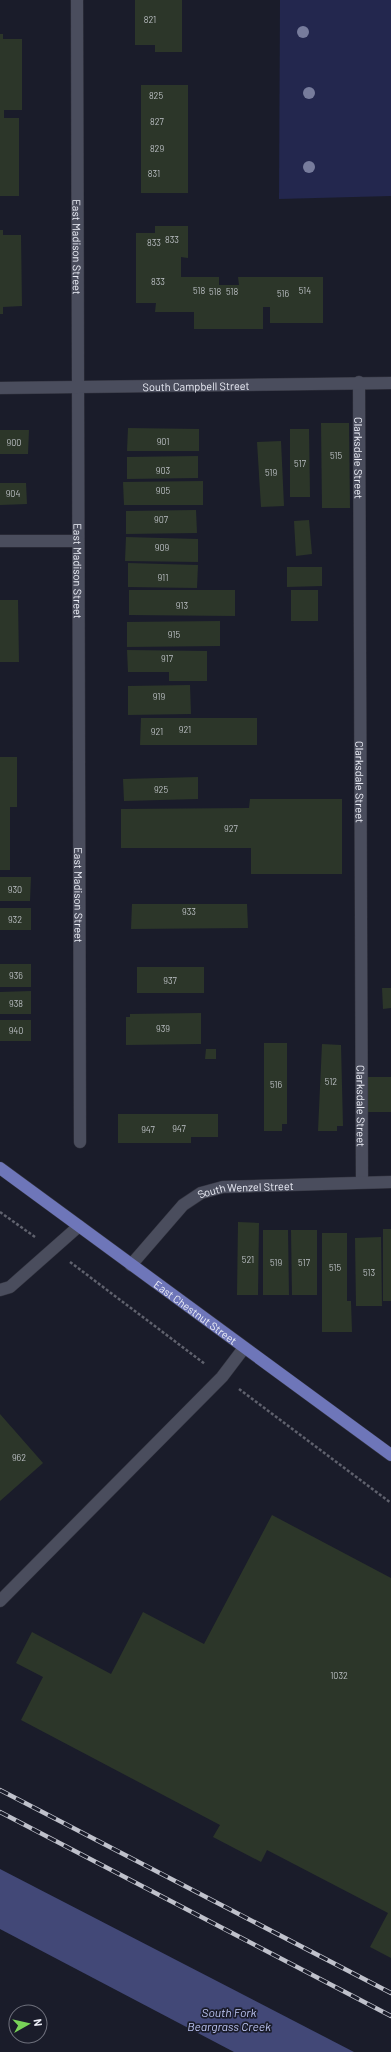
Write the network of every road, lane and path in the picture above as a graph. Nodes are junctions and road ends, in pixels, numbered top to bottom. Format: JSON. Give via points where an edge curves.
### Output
{"nodes":[{"id":1,"x":77,"y":0,"type":"edge"},
{"id":2,"x":360,"y":382,"type":"junction"},
{"id":3,"x":391,"y":383,"type":"edge"},
{"id":4,"x":78,"y":386,"type":"junction"},
{"id":5,"x":0,"y":388,"type":"edge"},
{"id":6,"x":0,"y":541,"type":"edge"},
{"id":7,"x":78,"y":541,"type":"junction"},
{"id":8,"x":80,"y":1142,"type":"dead end"},
{"id":9,"x":0,"y":1168,"type":"edge"},
{"id":10,"x":362,"y":1182,"type":"junction"},
{"id":11,"x":391,"y":1182,"type":"edge"},
{"id":12,"x":0,"y":1212,"type":"edge"},
{"id":13,"x":79,"y":1226,"type":"junction"},
{"id":14,"x":52,"y":1248,"type":"junction"},
{"id":15,"x":131,"y":1265,"type":"junction"},
{"id":16,"x":0,"y":1290,"type":"edge"},
{"id":17,"x":244,"y":1348,"type":"junction"},
{"id":18,"x":222,"y":1377,"type":"junction"},
{"id":19,"x":391,"y":1455,"type":"edge"},
{"id":20,"x":391,"y":1503,"type":"edge"},
{"id":21,"x":0,"y":1601,"type":"edge"}],
"edges":[{"from":1,"to":4,"type":"street","name":"East Madison Street"},
{"from":2,"to":3,"type":"street","name":"South Campbell Street"},
{"from":2,"to":4,"type":"street","name":"South Campbell Street"},
{"from":2,"to":10,"type":"street","name":"Clarksdale Street"},
{"from":4,"to":5,"type":"street","name":"South Campbell Street"},
{"from":4,"to":7,"type":"street","name":"East Madison Street"},
{"from":6,"to":7,"type":"street"},
{"from":7,"to":8,"type":"street","name":"East Madison Street"},
{"from":9,"to":13,"type":"main road","name":"East Chestnut Street"},
{"from":10,"to":11,"type":"street","name":"South Wenzel Street"},
{"from":10,"to":15,"type":"street","name":"South Wenzel Street","via":[[222,1187],[201,1193],[183,1205]]},
{"from":12,"to":14,"type":"path"},
{"from":13,"to":14,"type":"street"},
{"from":13,"to":15,"type":"main road","name":"East Chestnut Street"},
{"from":14,"to":16,"type":"street","via":[[10,1287]]},
{"from":14,"to":18,"type":"path"},
{"from":15,"to":17,"type":"main road","name":"East Chestnut Street"},
{"from":17,"to":18,"type":"street"},
{"from":17,"to":19,"type":"main road","name":"East Chestnut Street"},
{"from":18,"to":20,"type":"path"},
{"from":18,"to":21,"type":"street"}]}
